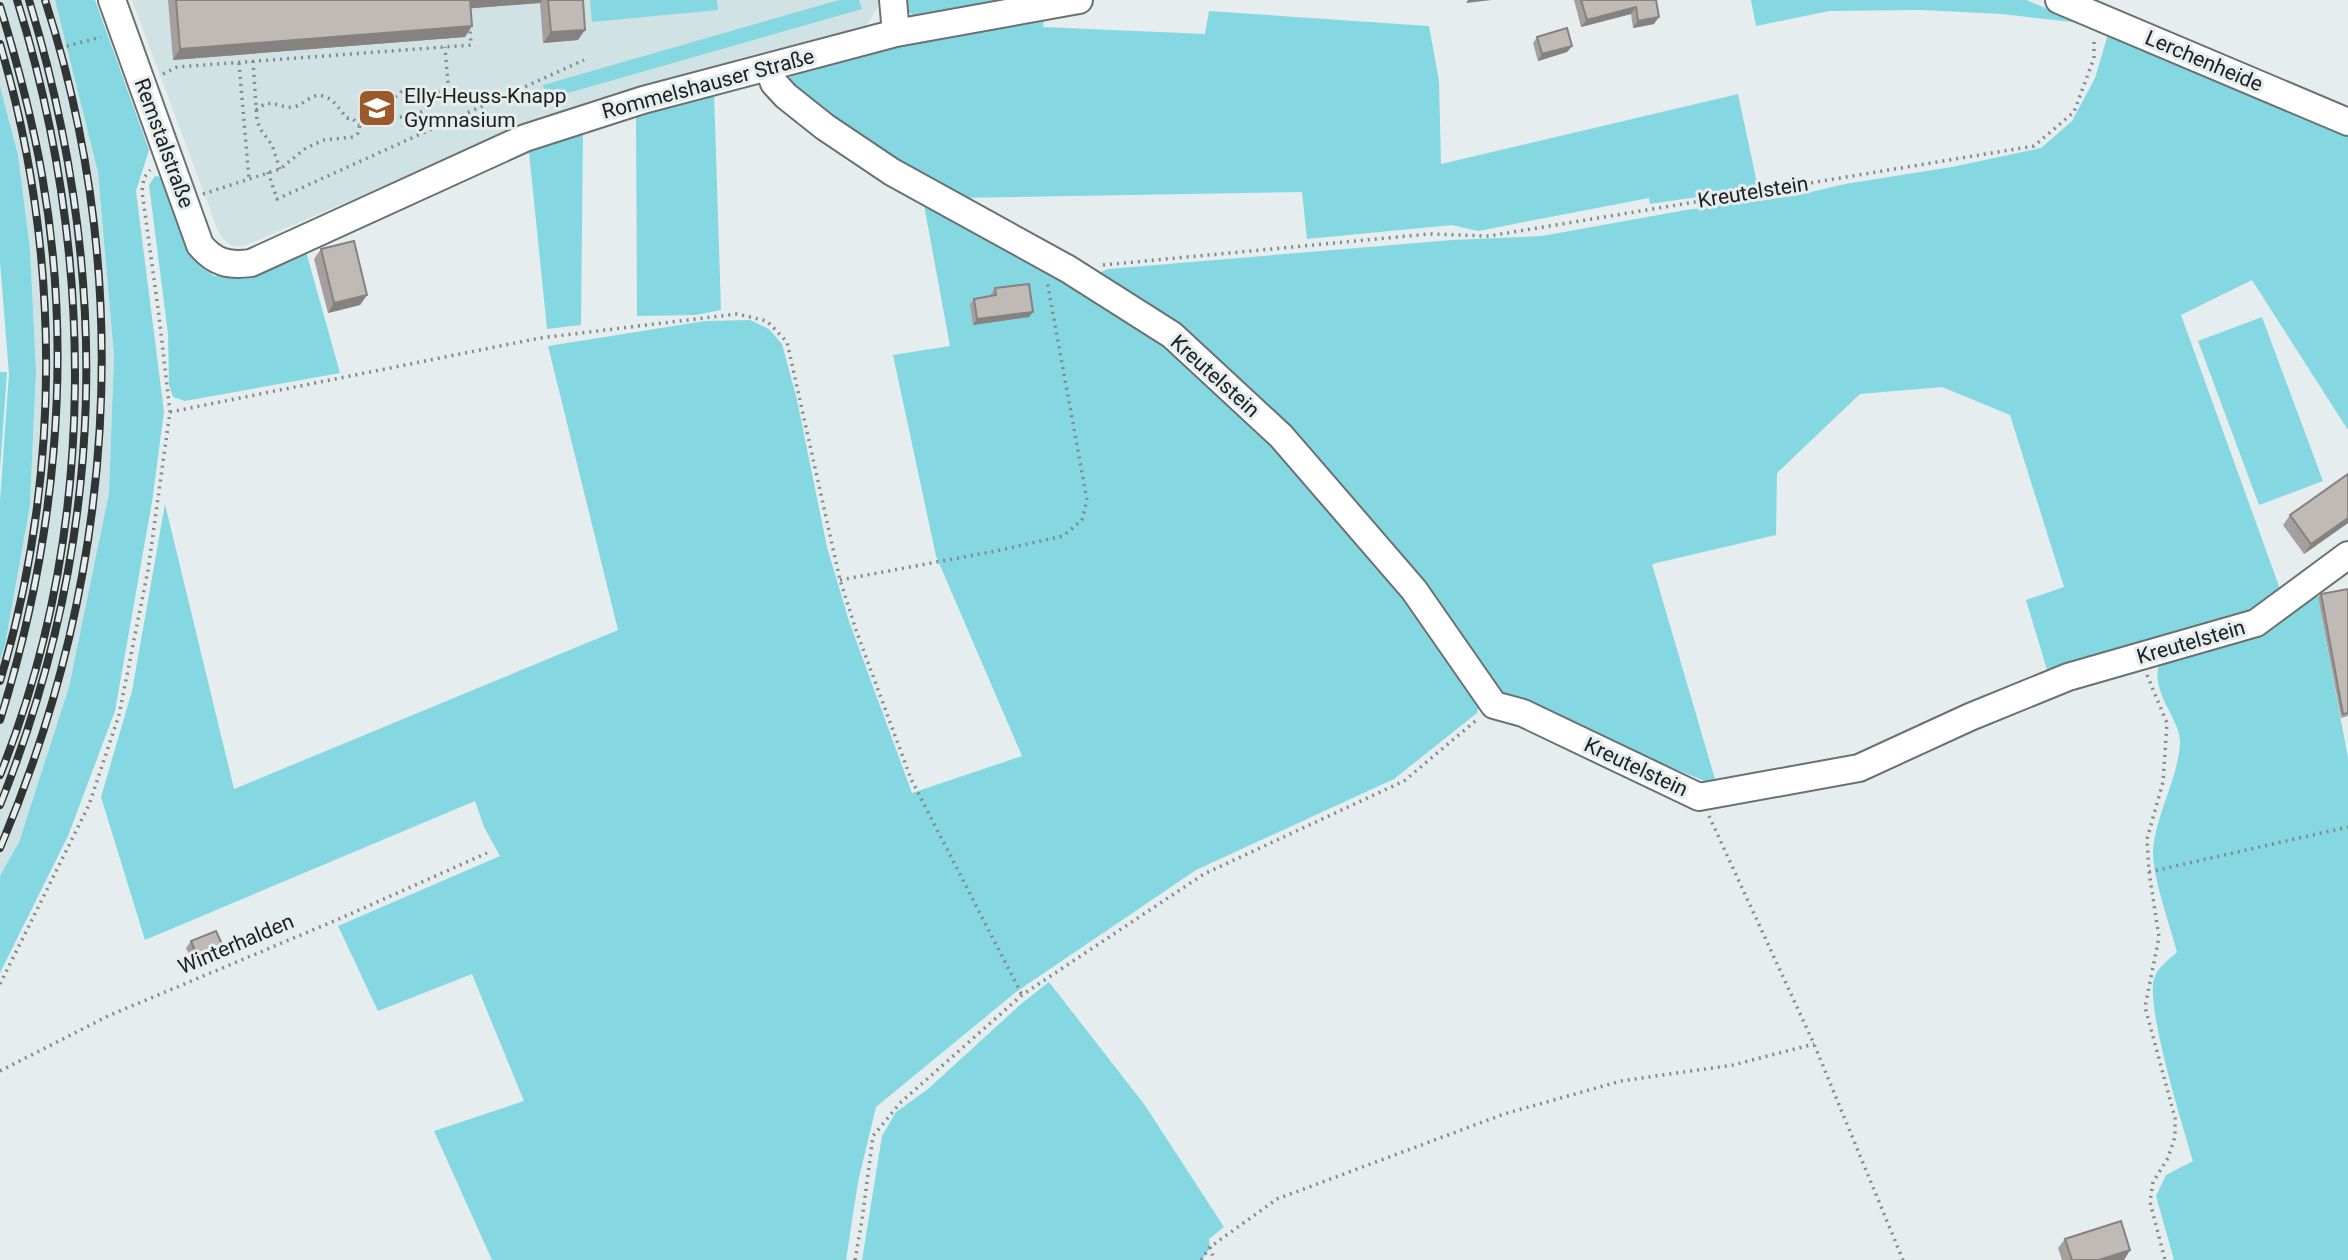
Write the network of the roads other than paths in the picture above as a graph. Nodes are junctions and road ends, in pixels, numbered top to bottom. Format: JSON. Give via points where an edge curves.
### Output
{"nodes":[{"id":1,"x":112,"y":0,"type":"edge"},
{"id":2,"x":893,"y":0,"type":"edge"},
{"id":3,"x":1079,"y":0,"type":"edge"},
{"id":4,"x":2059,"y":0,"type":"edge"},
{"id":5,"x":896,"y":33,"type":"junction"},
{"id":6,"x":768,"y":67,"type":"junction"},
{"id":7,"x":2348,"y":122,"type":"edge"},
{"id":8,"x":236,"y":265,"type":"joint"},
{"id":9,"x":2348,"y":555,"type":"edge"}],
"edges":[{"from":1,"to":8,"type":"street","name":"Remstalstraße","via":[[200,245],[220,263]]},
{"from":2,"to":5,"type":"street"},
{"from":3,"to":5,"type":"street","name":"Rommelshauser Straße"},
{"from":4,"to":7,"type":"street","name":"Lerchenheide"},
{"from":5,"to":6,"type":"street","name":"Rommelshauser Straße"},
{"from":6,"to":8,"type":"street","name":"Rommelshauser Straße","via":[[525,138],[251,263]]},
{"from":6,"to":9,"type":"street","name":"Kreutelstein","via":[[786,96],[892,172],[1068,269],[1172,335],[1281,436],[1414,590],[1494,705],[1523,713],[1699,797],[1859,768],[2068,677],[2256,622]]}]}
